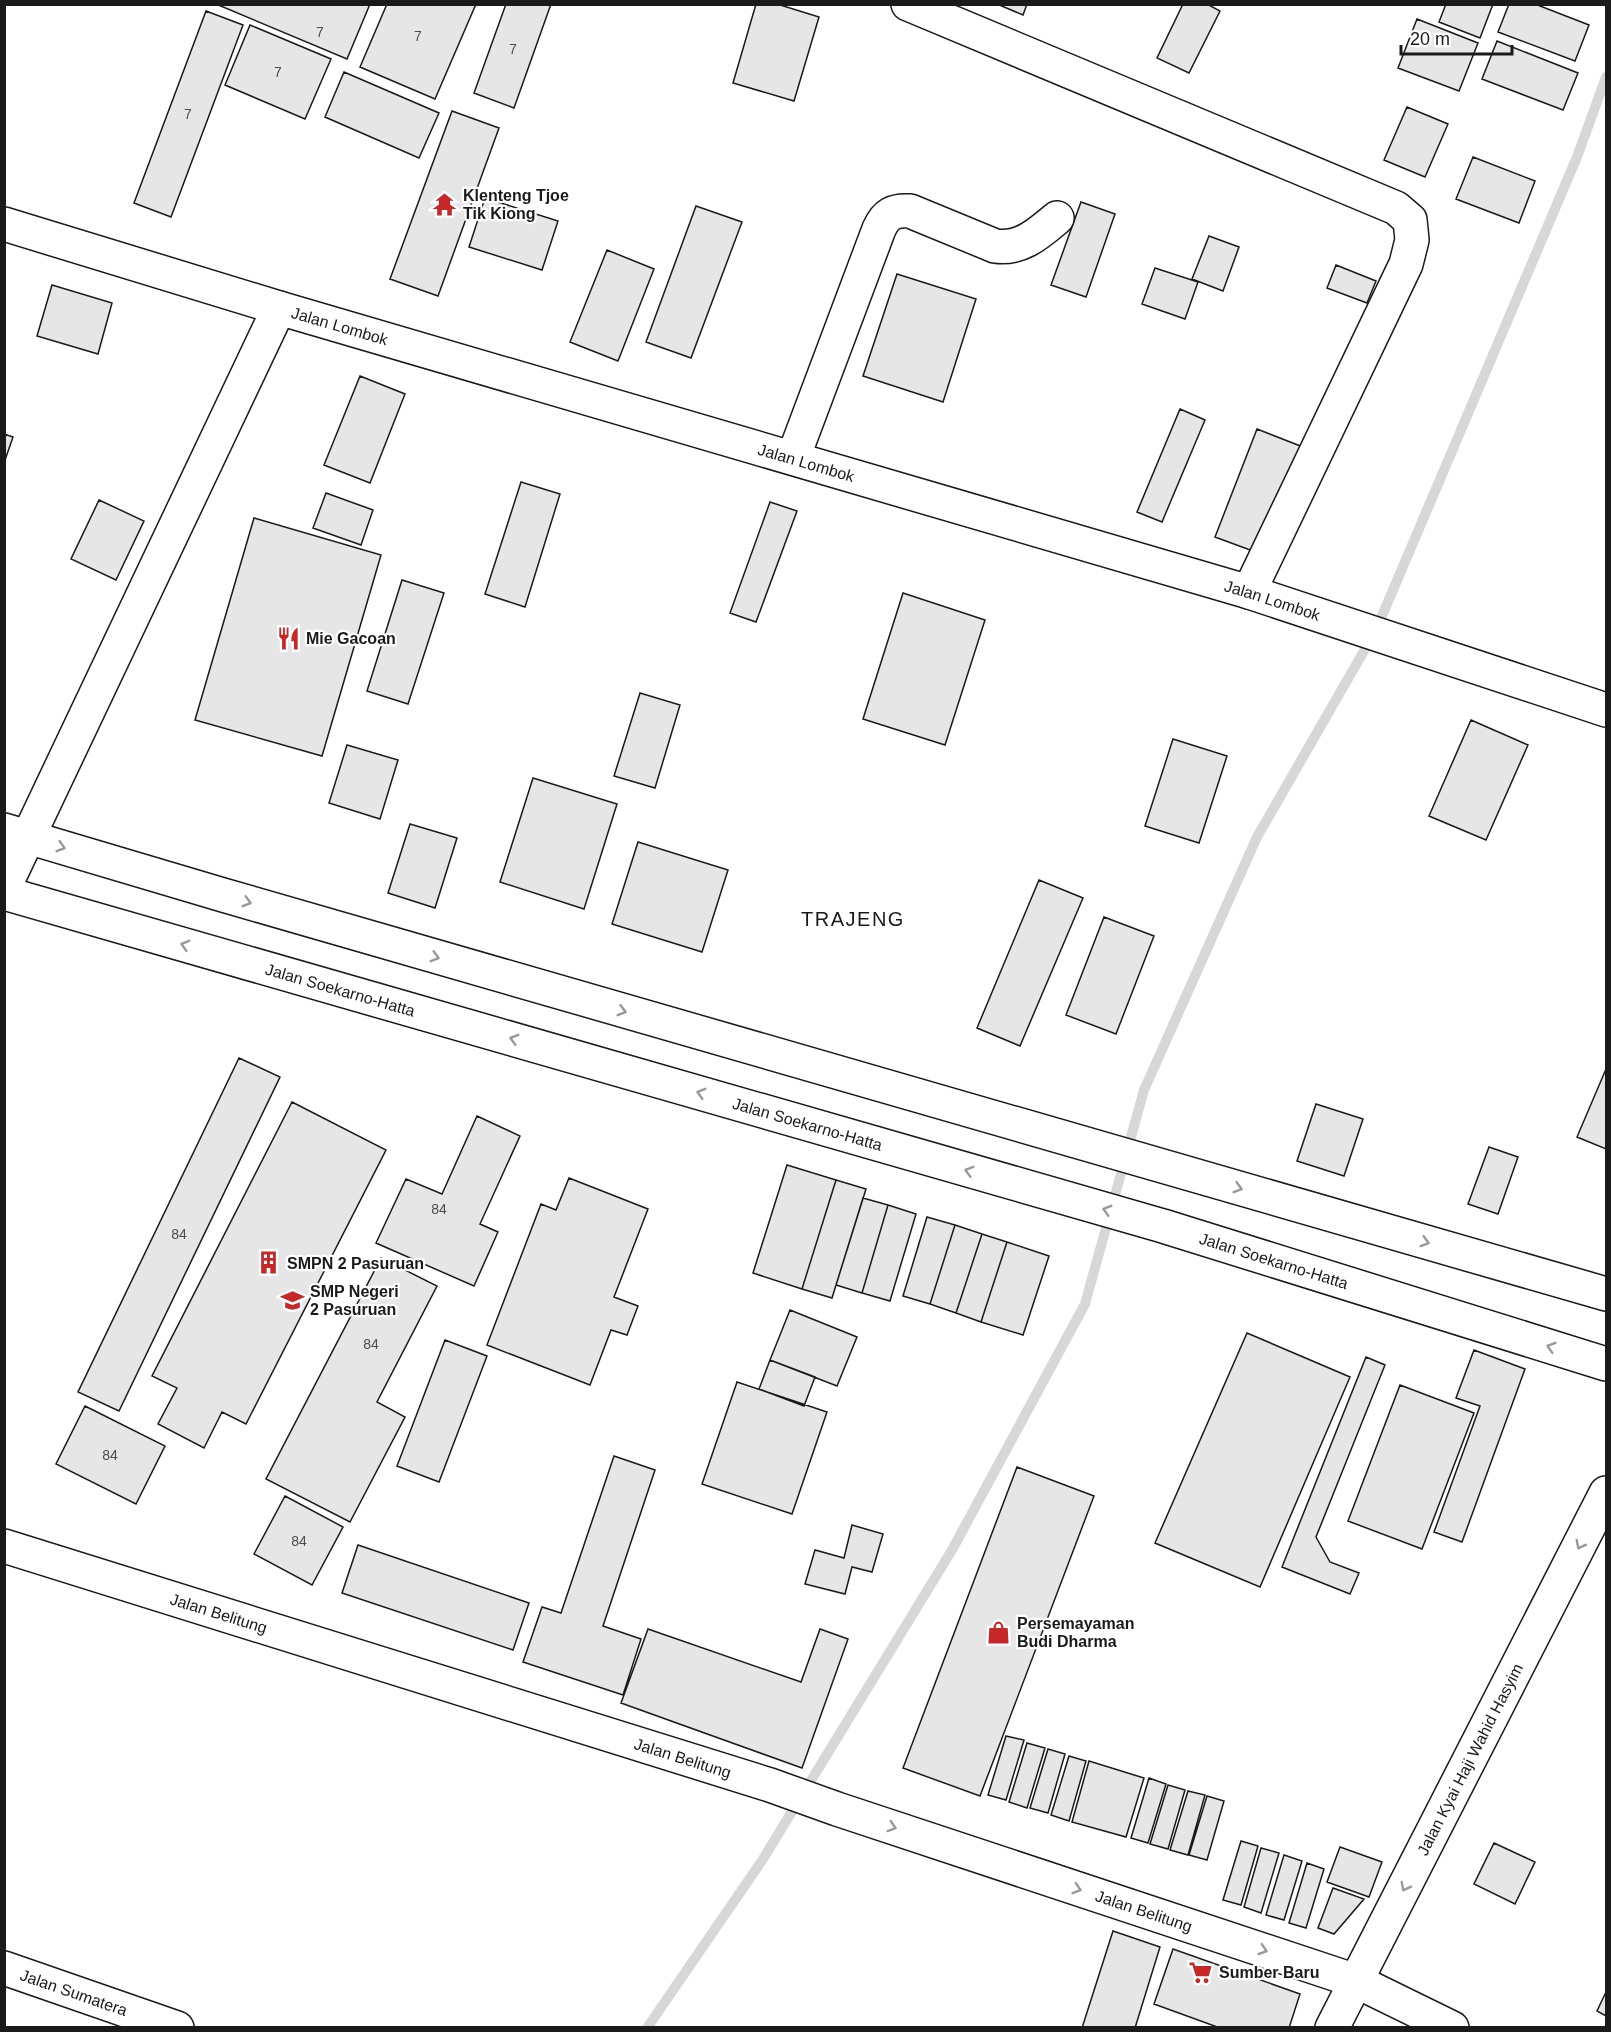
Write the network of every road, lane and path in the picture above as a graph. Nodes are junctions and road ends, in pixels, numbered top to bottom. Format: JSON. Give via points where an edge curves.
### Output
{"nodes":[{"id":1,"x":908,"y":4,"type":"edge"},
{"id":2,"x":1057,"y":218,"type":"dead end"},
{"id":3,"x":4,"y":224,"type":"edge"},
{"id":4,"x":279,"y":308,"type":"junction"},
{"id":5,"x":793,"y":459,"type":"junction"},
{"id":6,"x":1249,"y":592,"type":"junction"},
{"id":7,"x":1606,"y":710,"type":"edge"},
{"id":8,"x":16,"y":834,"type":"edge"},
{"id":9,"x":4,"y":891,"type":"edge"},
{"id":10,"x":1606,"y":1294,"type":"edge"},
{"id":11,"x":1606,"y":1364,"type":"edge"},
{"id":12,"x":1606,"y":1493,"type":"edge"},
{"id":13,"x":4,"y":1546,"type":"edge"},
{"id":14,"x":4,"y":1968,"type":"edge"},
{"id":15,"x":1356,"y":1981,"type":"junction"},
{"id":16,"x":177,"y":2028,"type":"edge"},
{"id":17,"x":1332,"y":2028,"type":"edge"},
{"id":18,"x":1452,"y":2028,"type":"edge"}],
"edges":[{"from":1,"to":6,"type":"main road","via":[[1396,208],[1410,220],[1413,240],[1406,264]]},
{"from":2,"to":5,"type":"main road","via":[[1009,248],[994,246],[909,211],[889,214],[879,229]]},
{"from":3,"to":4,"type":"main road","name":"Jalan Lombok"},
{"from":4,"to":5,"type":"main road","name":"Jalan Lombok"},
{"from":4,"to":8,"type":"main road"},
{"from":5,"to":6,"type":"main road","name":"Jalan Lombok"},
{"from":6,"to":7,"type":"main road","name":"Jalan Lombok"},
{"from":8,"to":9,"type":"main road"},
{"from":8,"to":10,"type":"main road","one_way":true},
{"from":11,"to":9,"type":"main road","name":"Jalan Soekarno-Hatta","one_way":true,"via":[[1163,1226]]},
{"from":12,"to":15,"type":"main road","name":"Jalan Kyai Haji Wahid Hasyim","one_way":true},
{"from":13,"to":15,"type":"main road","name":"Jalan Belitung","one_way":true,"via":[[770,1785]]},
{"from":14,"to":16,"type":"main road","name":"Jalan Sumatera"},
{"from":15,"to":17,"type":"main road","name":"Jalan Kyai Haji Wahid Hasyim"},
{"from":15,"to":18,"type":"main road","name":"Jalan Belitung"}]}
